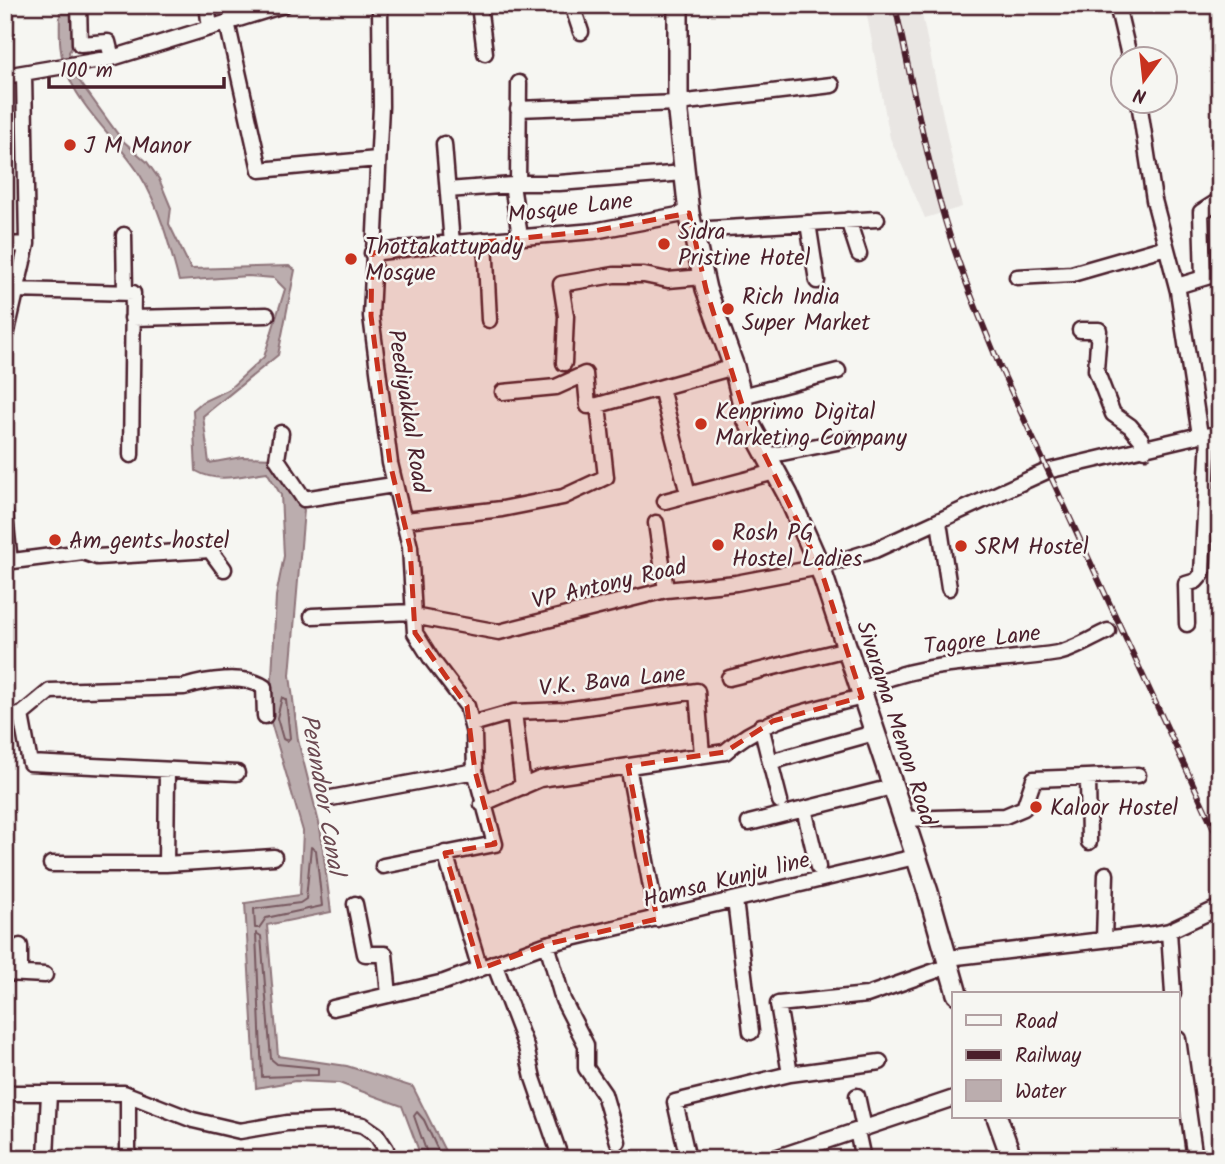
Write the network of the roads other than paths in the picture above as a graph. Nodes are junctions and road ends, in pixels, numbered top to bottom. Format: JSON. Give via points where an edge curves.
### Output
{"nodes":[{"id":1,"x":79,"y":5,"type":"edge"},
{"id":2,"x":207,"y":5,"type":"edge"},
{"id":3,"x":285,"y":5,"type":"edge"},
{"id":4,"x":380,"y":5,"type":"edge"},
{"id":5,"x":479,"y":5,"type":"edge"},
{"id":6,"x":572,"y":5,"type":"edge"},
{"id":7,"x":678,"y":5,"type":"edge"},
{"id":8,"x":1117,"y":5,"type":"edge"},
{"id":9,"x":227,"y":22,"type":"junction"},
{"id":10,"x":210,"y":27,"type":"junction"},
{"id":11,"x":581,"y":32,"type":"dead end"},
{"id":12,"x":1127,"y":46,"type":"edge"},
{"id":13,"x":485,"y":53,"type":"dead end"},
{"id":14,"x":112,"y":58,"type":"junction"},
{"id":15,"x":24,"y":74,"type":"junction"},
{"id":16,"x":5,"y":76,"type":"edge"},
{"id":17,"x":519,"y":83,"type":"dead end"},
{"id":18,"x":832,"y":85,"type":"dead end"},
{"id":19,"x":678,"y":103,"type":"junction"},
{"id":20,"x":518,"y":109,"type":"junction"},
{"id":21,"x":1141,"y":116,"type":"edge"},
{"id":22,"x":443,"y":144,"type":"dead end"},
{"id":23,"x":377,"y":159,"type":"junction"},
{"id":24,"x":684,"y":173,"type":"junction"},
{"id":25,"x":448,"y":190,"type":"junction"},
{"id":26,"x":1220,"y":200,"type":"edge"},
{"id":27,"x":877,"y":219,"type":"dead end"},
{"id":28,"x":848,"y":220,"type":"junction"},
{"id":29,"x":691,"y":222,"type":"junction"},
{"id":30,"x":808,"y":223,"type":"junction"},
{"id":31,"x":124,"y":235,"type":"dead end"},
{"id":32,"x":520,"y":236,"type":"junction"},
{"id":33,"x":485,"y":240,"type":"junction"},
{"id":34,"x":27,"y":244,"type":"junction"},
{"id":35,"x":452,"y":244,"type":"junction"},
{"id":36,"x":5,"y":245,"type":"edge"},
{"id":37,"x":1166,"y":247,"type":"junction"},
{"id":38,"x":372,"y":254,"type":"junction"},
{"id":39,"x":859,"y":254,"type":"dead end"},
{"id":40,"x":1220,"y":273,"type":"edge"},
{"id":41,"x":703,"y":277,"type":"junction"},
{"id":42,"x":1017,"y":277,"type":"dead end"},
{"id":43,"x":1203,"y":278,"type":"junction"},
{"id":44,"x":817,"y":281,"type":"dead end"},
{"id":45,"x":1177,"y":286,"type":"junction"},
{"id":46,"x":14,"y":290,"type":"junction"},
{"id":47,"x":125,"y":292,"type":"junction"},
{"id":48,"x":267,"y":315,"type":"dead end"},
{"id":49,"x":132,"y":318,"type":"junction"},
{"id":50,"x":489,"y":320,"type":"dead end"},
{"id":51,"x":1080,"y":330,"type":"dead end"},
{"id":52,"x":5,"y":340,"type":"edge"},
{"id":53,"x":564,"y":363,"type":"dead end"},
{"id":54,"x":734,"y":368,"type":"junction"},
{"id":55,"x":838,"y":371,"type":"dead end"},
{"id":56,"x":661,"y":388,"type":"junction"},
{"id":57,"x":503,"y":392,"type":"dead end"},
{"id":58,"x":743,"y":396,"type":"junction"},
{"id":59,"x":598,"y":405,"type":"junction"},
{"id":60,"x":281,"y":433,"type":"dead end"},
{"id":61,"x":1210,"y":436,"type":"edge"},
{"id":62,"x":852,"y":439,"type":"dead end"},
{"id":63,"x":1145,"y":450,"type":"junction"},
{"id":64,"x":131,"y":455,"type":"dead end"},
{"id":65,"x":771,"y":464,"type":"junction"},
{"id":66,"x":393,"y":485,"type":"junction"},
{"id":67,"x":686,"y":486,"type":"dead end"},
{"id":68,"x":665,"y":502,"type":"dead end"},
{"id":69,"x":5,"y":516,"type":"edge"},
{"id":70,"x":406,"y":520,"type":"junction"},
{"id":71,"x":939,"y":522,"type":"junction"},
{"id":72,"x":656,"y":523,"type":"dead end"},
{"id":73,"x":7,"y":562,"type":"edge"},
{"id":74,"x":820,"y":567,"type":"junction"},
{"id":75,"x":224,"y":569,"type":"dead end"},
{"id":76,"x":949,"y":588,"type":"dead end"},
{"id":77,"x":666,"y":590,"type":"junction"},
{"id":78,"x":413,"y":614,"type":"junction"},
{"id":79,"x":312,"y":616,"type":"dead end"},
{"id":80,"x":1187,"y":624,"type":"dead end"},
{"id":81,"x":1108,"y":631,"type":"dead end"},
{"id":82,"x":847,"y":649,"type":"junction"},
{"id":83,"x":729,"y":678,"type":"dead end"},
{"id":84,"x":861,"y":694,"type":"junction"},
{"id":85,"x":514,"y":712,"type":"junction"},
{"id":86,"x":21,"y":715,"type":"junction"},
{"id":87,"x":5,"y":716,"type":"edge"},
{"id":88,"x":265,"y":716,"type":"dead end"},
{"id":89,"x":472,"y":724,"type":"junction"},
{"id":90,"x":761,"y":726,"type":"junction"},
{"id":91,"x":874,"y":733,"type":"junction"},
{"id":92,"x":702,"y":755,"type":"junction"},
{"id":93,"x":770,"y":762,"type":"junction"},
{"id":94,"x":628,"y":766,"type":"junction"},
{"id":95,"x":167,"y":771,"type":"junction"},
{"id":96,"x":475,"y":771,"type":"junction"},
{"id":97,"x":237,"y":773,"type":"dead end"},
{"id":98,"x":1138,"y":775,"type":"dead end"},
{"id":99,"x":1088,"y":777,"type":"junction"},
{"id":100,"x":523,"y":787,"type":"junction"},
{"id":101,"x":892,"y":787,"type":"junction"},
{"id":102,"x":331,"y":798,"type":"dead end"},
{"id":103,"x":780,"y":801,"type":"dead end"},
{"id":104,"x":482,"y":804,"type":"junction"},
{"id":105,"x":804,"y":809,"type":"junction"},
{"id":106,"x":902,"y":819,"type":"junction"},
{"id":107,"x":749,"y":823,"type":"dead end"},
{"id":108,"x":1089,"y":842,"type":"dead end"},
{"id":109,"x":445,"y":853,"type":"junction"},
{"id":110,"x":274,"y":857,"type":"dead end"},
{"id":111,"x":915,"y":857,"type":"junction"},
{"id":112,"x":51,"y":864,"type":"dead end"},
{"id":113,"x":166,"y":864,"type":"junction"},
{"id":114,"x":383,"y":866,"type":"dead end"},
{"id":115,"x":818,"y":867,"type":"dead end"},
{"id":116,"x":1106,"y":874,"type":"dead end"},
{"id":117,"x":734,"y":900,"type":"junction"},
{"id":118,"x":355,"y":904,"type":"dead end"},
{"id":119,"x":1220,"y":907,"type":"edge"},
{"id":120,"x":657,"y":919,"type":"junction"},
{"id":121,"x":1170,"y":931,"type":"junction"},
{"id":122,"x":1104,"y":940,"type":"junction"},
{"id":123,"x":547,"y":944,"type":"junction"},
{"id":124,"x":20,"y":946,"type":"dead end"},
{"id":125,"x":948,"y":962,"type":"junction"},
{"id":126,"x":487,"y":966,"type":"junction"},
{"id":127,"x":13,"y":974,"type":"edge"},
{"id":128,"x":45,"y":975,"type":"dead end"},
{"id":129,"x":956,"y":992,"type":"edge"},
{"id":130,"x":1173,"y":992,"type":"edge"},
{"id":131,"x":389,"y":995,"type":"junction"},
{"id":132,"x":332,"y":1008,"type":"dead end"},
{"id":133,"x":751,"y":1032,"type":"dead end"},
{"id":134,"x":1180,"y":1053,"type":"edge"},
{"id":135,"x":880,"y":1062,"type":"dead end"},
{"id":136,"x":790,"y":1074,"type":"junction"},
{"id":137,"x":5,"y":1093,"type":"edge"},
{"id":138,"x":48,"y":1093,"type":"junction"},
{"id":139,"x":126,"y":1094,"type":"junction"},
{"id":140,"x":857,"y":1096,"type":"dead end"},
{"id":141,"x":952,"y":1099,"type":"edge"},
{"id":142,"x":997,"y":1118,"type":"edge"},
{"id":143,"x":860,"y":1129,"type":"junction"},
{"id":144,"x":618,"y":1142,"type":"dead end"},
{"id":145,"x":46,"y":1158,"type":"edge"},
{"id":146,"x":128,"y":1159,"type":"edge"},
{"id":147,"x":383,"y":1159,"type":"edge"},
{"id":148,"x":561,"y":1159,"type":"edge"},
{"id":149,"x":688,"y":1159,"type":"edge"},
{"id":150,"x":772,"y":1159,"type":"edge"},
{"id":151,"x":863,"y":1159,"type":"edge"},
{"id":152,"x":1012,"y":1159,"type":"edge"},
{"id":153,"x":1195,"y":1159,"type":"edge"}],
"edges":[{"from":1,"to":14,"type":"street","via":[[80,44],[108,42]]},
{"from":2,"to":10,"type":"street"},
{"from":3,"to":9,"type":"street"},
{"from":4,"to":23,"type":"street","name":"Peediyakkal Road"},
{"from":5,"to":13,"type":"street"},
{"from":6,"to":11,"type":"street"},
{"from":7,"to":19,"type":"street","name":"Sivarama Menon Road"},
{"from":8,"to":12,"type":"street"},
{"from":9,"to":10,"type":"street"},
{"from":9,"to":23,"type":"street","via":[[260,170]]},
{"from":10,"to":14,"type":"street"},
{"from":14,"to":15,"type":"street"},
{"from":15,"to":16,"type":"street"},
{"from":15,"to":34,"type":"street"},
{"from":17,"to":20,"type":"street"},
{"from":18,"to":19,"type":"street"},
{"from":19,"to":20,"type":"street"},
{"from":19,"to":24,"type":"street","name":"Sivarama Menon Road"},
{"from":20,"to":24,"type":"street","via":[[517,183]]},
{"from":21,"to":37,"type":"street"},
{"from":22,"to":25,"type":"street"},
{"from":23,"to":38,"type":"street","name":"Peediyakkal Road"},
{"from":24,"to":29,"type":"street","name":"Sivarama Menon Road"},
{"from":25,"to":32,"type":"street","via":[[512,185]]},
{"from":25,"to":35,"type":"street"},
{"from":26,"to":43,"type":"street","via":[[1200,212]]},
{"from":27,"to":28,"type":"street","name":"Mosque Lane"},
{"from":28,"to":30,"type":"street","name":"Mosque Lane"},
{"from":28,"to":39,"type":"street"},
{"from":29,"to":30,"type":"street","name":"Mosque Lane"},
{"from":29,"to":32,"type":"street","name":"Mosque Lane"},
{"from":29,"to":41,"type":"street","name":"Sivarama Menon Road"},
{"from":30,"to":44,"type":"street"},
{"from":31,"to":47,"type":"street"},
{"from":32,"to":33,"type":"street","name":"Mosque Lane"},
{"from":33,"to":35,"type":"street","name":"Mosque Lane"},
{"from":33,"to":50,"type":"street"},
{"from":34,"to":36,"type":"street"},
{"from":34,"to":46,"type":"street"},
{"from":35,"to":38,"type":"street","name":"Mosque Lane"},
{"from":37,"to":42,"type":"street","via":[[1072,274]]},
{"from":37,"to":45,"type":"street"},
{"from":38,"to":66,"type":"street","name":"Peediyakkal Road","via":[[371,316]]},
{"from":40,"to":43,"type":"street"},
{"from":41,"to":53,"type":"street","via":[[668,280],[614,275],[561,284],[566,316]]},
{"from":41,"to":54,"type":"street","name":"Sivarama Menon Road"},
{"from":43,"to":45,"type":"street"},
{"from":45,"to":61,"type":"street"},
{"from":46,"to":47,"type":"street"},
{"from":46,"to":52,"type":"street"},
{"from":47,"to":49,"type":"street","via":[[133,293]]},
{"from":48,"to":49,"type":"street"},
{"from":49,"to":64,"type":"street"},
{"from":51,"to":63,"type":"street","via":[[1099,330],[1096,370],[1113,414],[1130,426]]},
{"from":54,"to":56,"type":"street"},
{"from":54,"to":58,"type":"street","name":"Sivarama Menon Road"},
{"from":55,"to":58,"type":"street"},
{"from":56,"to":59,"type":"street"},
{"from":56,"to":67,"type":"street"},
{"from":57,"to":59,"type":"street","via":[[556,387],[585,374],[589,406]]},
{"from":58,"to":65,"type":"street","name":"Sivarama Menon Road","via":[[747,417]]},
{"from":59,"to":70,"type":"street","via":[[606,477],[562,497]]},
{"from":60,"to":66,"type":"street","via":[[277,459],[303,499]]},
{"from":61,"to":63,"type":"street","name":"VP Antony Road"},
{"from":61,"to":80,"type":"street","via":[[1202,574],[1186,584]]},
{"from":62,"to":65,"type":"street"},
{"from":63,"to":71,"type":"street","name":"VP Antony Road","via":[[1047,471]]},
{"from":65,"to":68,"type":"street"},
{"from":65,"to":74,"type":"street","name":"Sivarama Menon Road"},
{"from":66,"to":70,"type":"street","name":"Peediyakkal Road"},
{"from":69,"to":73,"type":"street"},
{"from":70,"to":78,"type":"street","name":"Peediyakkal Road"},
{"from":71,"to":74,"type":"street","name":"VP Antony Road","via":[[875,550]]},
{"from":71,"to":76,"type":"street"},
{"from":72,"to":77,"type":"street"},
{"from":73,"to":75,"type":"street","via":[[83,552],[97,557],[210,550]]},
{"from":74,"to":77,"type":"street","name":"VP Antony Road"},
{"from":74,"to":82,"type":"street","name":"Sivarama Menon Road"},
{"from":77,"to":78,"type":"street","name":"VP Antony Road","via":[[499,632]]},
{"from":78,"to":79,"type":"street","name":"VP Antony Road"},
{"from":78,"to":89,"type":"street","name":"Peediyakkal Road","via":[[415,633],[467,706]]},
{"from":81,"to":84,"type":"street","name":"Tagore Lane","via":[[1061,652],[910,672]]},
{"from":82,"to":83,"type":"street"},
{"from":82,"to":84,"type":"street","name":"Sivarama Menon Road"},
{"from":84,"to":90,"type":"street"},
{"from":84,"to":91,"type":"street","name":"Sivarama Menon Road"},
{"from":85,"to":89,"type":"street","name":"V.K. Bava Lane"},
{"from":85,"to":92,"type":"street","name":"V.K. Bava Lane","via":[[565,710],[697,691]]},
{"from":85,"to":100,"type":"street"},
{"from":86,"to":87,"type":"street"},
{"from":86,"to":88,"type":"street","via":[[50,691],[248,681],[264,687]]},
{"from":86,"to":95,"type":"street","via":[[30,763]]},
{"from":89,"to":96,"type":"street","name":"Peediyakkal Road"},
{"from":90,"to":92,"type":"street","via":[[725,752]]},
{"from":90,"to":93,"type":"street"},
{"from":91,"to":93,"type":"street"},
{"from":91,"to":101,"type":"street","name":"Sivarama Menon Road"},
{"from":92,"to":94,"type":"street"},
{"from":93,"to":103,"type":"street"},
{"from":94,"to":100,"type":"street","via":[[540,779]]},
{"from":94,"to":120,"type":"street"},
{"from":95,"to":97,"type":"street"},
{"from":95,"to":113,"type":"street"},
{"from":96,"to":102,"type":"street"},
{"from":96,"to":104,"type":"street","name":"Peediyakkal Road"},
{"from":98,"to":99,"type":"street"},
{"from":99,"to":106,"type":"street","via":[[1034,779],[1024,807],[1005,816]]},
{"from":99,"to":108,"type":"street"},
{"from":100,"to":104,"type":"street"},
{"from":101,"to":105,"type":"street"},
{"from":101,"to":106,"type":"street","name":"Sivarama Menon Road"},
{"from":104,"to":109,"type":"street","name":"Peediyakkal Road","via":[[495,844]]},
{"from":105,"to":107,"type":"street"},
{"from":105,"to":115,"type":"street"},
{"from":106,"to":111,"type":"street","name":"Sivarama Menon Road"},
{"from":109,"to":114,"type":"street"},
{"from":109,"to":126,"type":"street"},
{"from":110,"to":113,"type":"street"},
{"from":111,"to":117,"type":"street","name":"Hamsa Kunju line"},
{"from":111,"to":125,"type":"street","name":"Sivarama Menon Road"},
{"from":112,"to":113,"type":"street"},
{"from":116,"to":122,"type":"street"},
{"from":117,"to":120,"type":"street","name":"Hamsa Kunju line"},
{"from":117,"to":133,"type":"street"},
{"from":118,"to":131,"type":"street","via":[[365,954],[384,954]]},
{"from":119,"to":121,"type":"street"},
{"from":120,"to":123,"type":"street","name":"Hamsa Kunju line"},
{"from":121,"to":122,"type":"street"},
{"from":121,"to":130,"type":"street"},
{"from":122,"to":125,"type":"street"},
{"from":123,"to":126,"type":"street","name":"Hamsa Kunju line"},
{"from":123,"to":144,"type":"street","via":[[563,1000],[586,1045],[586,1068],[604,1094]]},
{"from":124,"to":127,"type":"street"},
{"from":125,"to":129,"type":"street","name":"Sivarama Menon Road"},
{"from":125,"to":136,"type":"street","via":[[867,995],[779,1004]]},
{"from":126,"to":131,"type":"street","name":"Hamsa Kunju line"},
{"from":126,"to":148,"type":"street","via":[[526,1047]]},
{"from":127,"to":128,"type":"street"},
{"from":131,"to":132,"type":"street","name":"Hamsa Kunju line"},
{"from":134,"to":153,"type":"street"},
{"from":135,"to":136,"type":"street"},
{"from":136,"to":149,"type":"street","via":[[675,1102]]},
{"from":137,"to":138,"type":"street"},
{"from":138,"to":139,"type":"street"},
{"from":138,"to":145,"type":"street"},
{"from":139,"to":146,"type":"street"},
{"from":139,"to":147,"type":"street","via":[[193,1120],[240,1131],[326,1119],[363,1125],[386,1149]]},
{"from":140,"to":143,"type":"street"},
{"from":141,"to":143,"type":"street"},
{"from":142,"to":152,"type":"street"},
{"from":143,"to":150,"type":"street"},
{"from":143,"to":151,"type":"street"}]}
